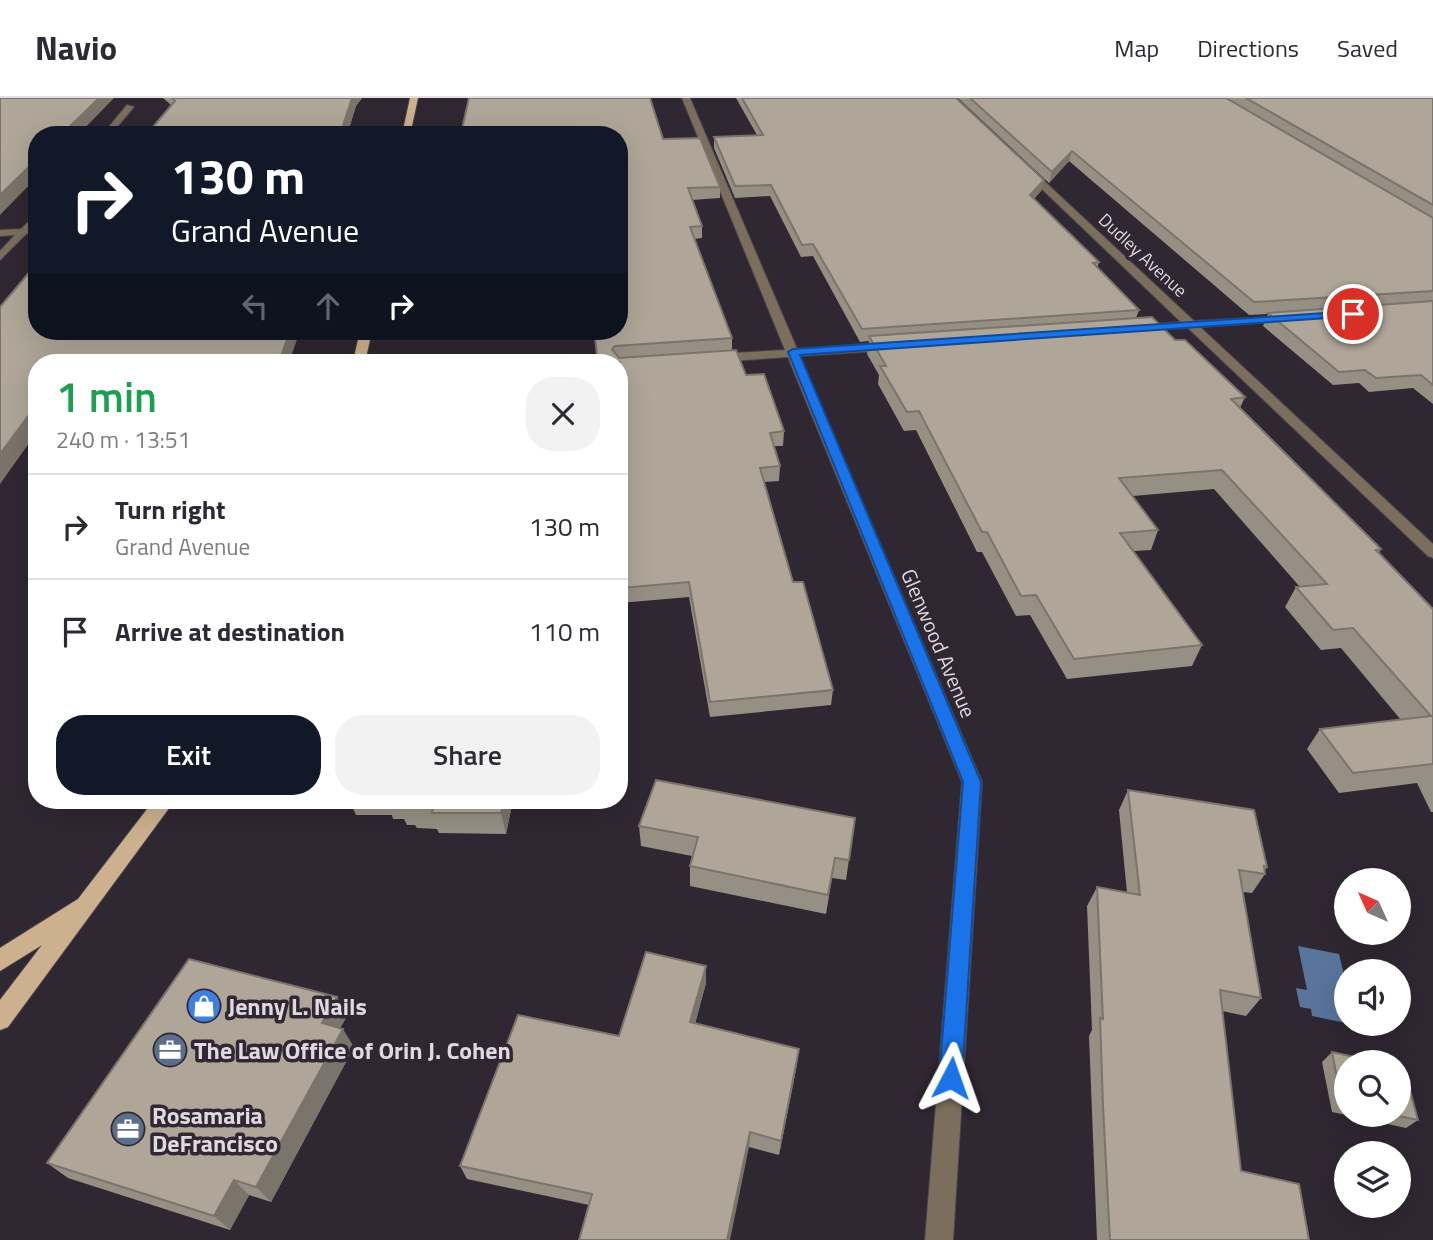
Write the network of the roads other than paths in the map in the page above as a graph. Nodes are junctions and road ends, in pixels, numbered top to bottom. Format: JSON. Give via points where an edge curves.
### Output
{"nodes":[{"id":1,"x":414,"y":98,"type":"edge"},
{"id":2,"x":686,"y":98,"type":"edge"},
{"id":3,"x":131,"y":107,"type":"dead end"},
{"id":4,"x":114,"y":126,"type":"edge"},
{"id":5,"x":408,"y":126,"type":"edge"},
{"id":6,"x":1012,"y":155,"type":"edge"},
{"id":7,"x":28,"y":226,"type":"edge"},
{"id":8,"x":23,"y":231,"type":"junction"},
{"id":9,"x":28,"y":231,"type":"edge"},
{"id":10,"x":0,"y":233,"type":"edge"},
{"id":11,"x":0,"y":257,"type":"edge"},
{"id":12,"x":1299,"y":317,"type":"edge"},
{"id":13,"x":1192,"y":325,"type":"junction"},
{"id":14,"x":1123,"y":330,"type":"edge"},
{"id":15,"x":903,"y":345,"type":"edge"},
{"id":16,"x":793,"y":352,"type":"junction"},
{"id":17,"x":699,"y":359,"type":"edge"},
{"id":18,"x":1433,"y":553,"type":"edge"},
{"id":19,"x":158,"y":809,"type":"edge"},
{"id":20,"x":93,"y":898,"type":"junction"},
{"id":21,"x":0,"y":961,"type":"edge"},
{"id":22,"x":0,"y":1019,"type":"edge"},
{"id":23,"x":939,"y":1240,"type":"edge"}],
"edges":[{"from":1,"to":5,"type":"main road"},
{"from":2,"to":16,"type":"street","name":"Glenwood Avenue"},
{"from":3,"to":4,"type":"street"},
{"from":6,"to":13,"type":"street","name":"Dudley Avenue"},
{"from":7,"to":8,"type":"street"},
{"from":8,"to":9,"type":"street"},
{"from":8,"to":10,"type":"street"},
{"from":8,"to":11,"type":"street"},
{"from":12,"to":13,"type":"street"},
{"from":13,"to":14,"type":"street"},
{"from":13,"to":18,"type":"street","name":"Dudley Avenue"},
{"from":15,"to":16,"type":"street"},
{"from":16,"to":17,"type":"street"},
{"from":16,"to":23,"type":"street","name":"Glenwood Avenue","via":[[972,782]]},
{"from":19,"to":20,"type":"main road"},
{"from":20,"to":21,"type":"main road"},
{"from":20,"to":22,"type":"main road"}]}
